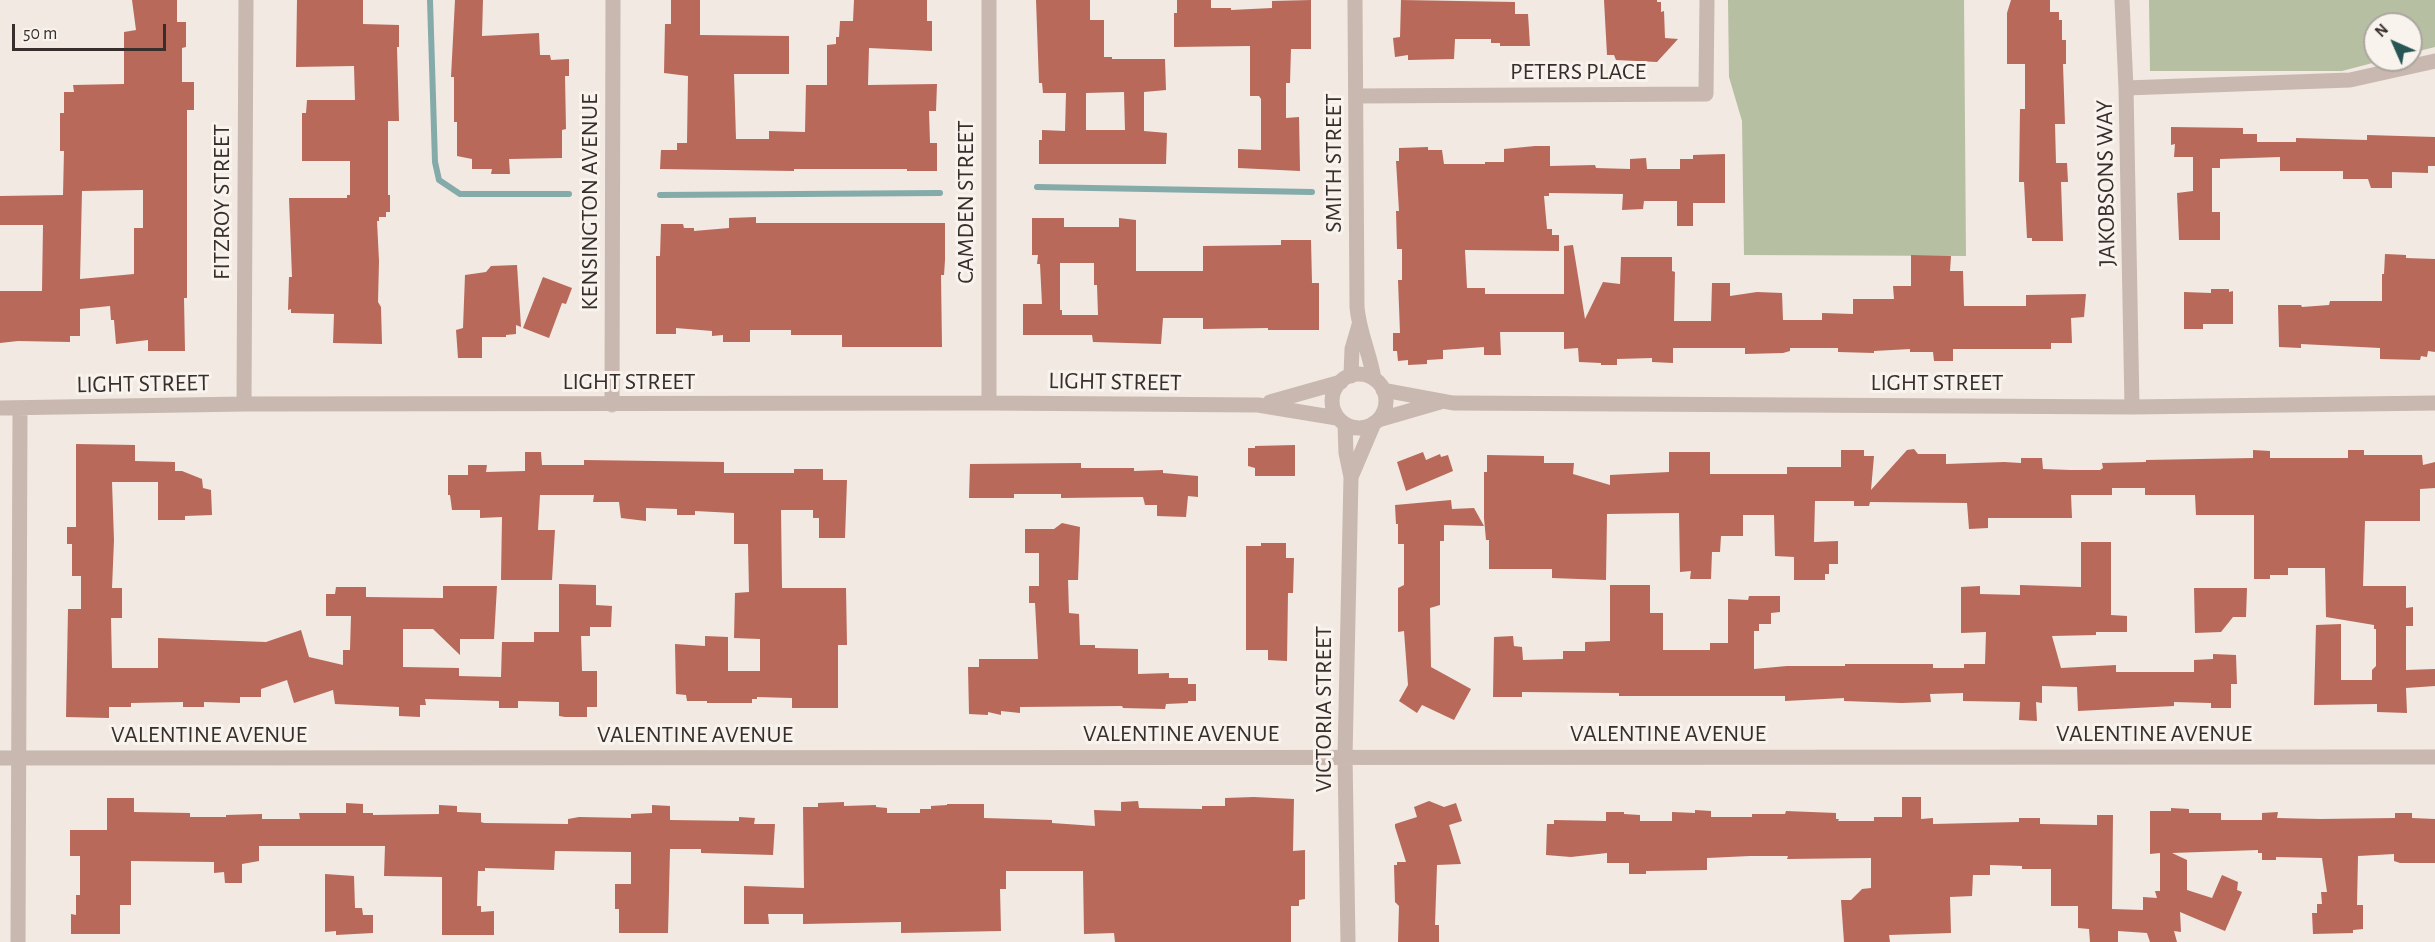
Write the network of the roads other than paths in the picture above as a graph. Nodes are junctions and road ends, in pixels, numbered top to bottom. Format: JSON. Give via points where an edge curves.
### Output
{"nodes":[{"id":1,"x":246,"y":0,"type":"edge"},
{"id":2,"x":613,"y":0,"type":"edge"},
{"id":3,"x":989,"y":0,"type":"edge"},
{"id":4,"x":1355,"y":0,"type":"edge"},
{"id":5,"x":1707,"y":0,"type":"edge"},
{"id":6,"x":2122,"y":0,"type":"edge"},
{"id":7,"x":2435,"y":61,"type":"edge"},
{"id":8,"x":2126,"y":88,"type":"junction"},
{"id":9,"x":1356,"y":96,"type":"junction"},
{"id":10,"x":1359,"y":325,"type":"junction"},
{"id":11,"x":1346,"y":379,"type":"junction"},
{"id":12,"x":1379,"y":384,"type":"junction"},
{"id":13,"x":1440,"y":402,"type":"junction"},
{"id":14,"x":989,"y":403,"type":"junction"},
{"id":15,"x":2435,"y":403,"type":"edge"},
{"id":16,"x":244,"y":404,"type":"junction"},
{"id":17,"x":612,"y":405,"type":"junction"},
{"id":18,"x":1258,"y":405,"type":"junction"},
{"id":19,"x":2132,"y":407,"type":"junction"},
{"id":20,"x":0,"y":408,"type":"edge"},
{"id":21,"x":20,"y":409,"type":"junction"},
{"id":22,"x":1341,"y":421,"type":"junction"},
{"id":23,"x":1376,"y":422,"type":"junction"},
{"id":24,"x":1352,"y":477,"type":"junction"},
{"id":25,"x":1345,"y":756,"type":"junction"},
{"id":26,"x":2435,"y":757,"type":"edge"},
{"id":27,"x":0,"y":758,"type":"edge"},
{"id":28,"x":20,"y":758,"type":"junction"},
{"id":29,"x":18,"y":942,"type":"edge"},
{"id":30,"x":1348,"y":942,"type":"edge"}],
"edges":[{"from":1,"to":16,"type":"street","name":"FITZROY STREET"},
{"from":2,"to":17,"type":"street","name":"KENSINGTON AVENUE"},
{"from":3,"to":14,"type":"street","name":"CAMDEN STREET"},
{"from":4,"to":9,"type":"street","name":"SMITH STREET"},
{"from":5,"to":9,"type":"street","name":"PETERS PLACE","via":[[1706,94]]},
{"from":6,"to":8,"type":"street"},
{"from":7,"to":8,"type":"street","name":"JAKOBSONS WAY","via":[[2350,80]]},
{"from":8,"to":19,"type":"street","name":"JAKOBSONS WAY"},
{"from":9,"to":10,"type":"street","name":"SMITH STREET"},
{"from":10,"to":11,"type":"street","name":"SMITH STREET"},
{"from":10,"to":12,"type":"street","name":"SMITH STREET"},
{"from":11,"to":12,"type":"street","via":[[1359,375]]},
{"from":11,"to":18,"type":"street","name":"LIGHT STREET"},
{"from":11,"to":22,"type":"street","via":[[1333,395],[1334,411]]},
{"from":12,"to":13,"type":"street","name":"LIGHT STREET"},
{"from":12,"to":23,"type":"street","via":[[1386,406]]},
{"from":13,"to":19,"type":"street","name":"LIGHT STREET"},
{"from":13,"to":23,"type":"street","name":"LIGHT STREET"},
{"from":14,"to":17,"type":"street","name":"LIGHT STREET"},
{"from":14,"to":18,"type":"street","name":"LIGHT STREET"},
{"from":15,"to":19,"type":"street","name":"LIGHT STREET"},
{"from":16,"to":17,"type":"street","name":"LIGHT STREET"},
{"from":16,"to":21,"type":"street","name":"LIGHT STREET"},
{"from":18,"to":22,"type":"street","name":"LIGHT STREET"},
{"from":20,"to":21,"type":"street","name":"LIGHT STREET"},
{"from":21,"to":28,"type":"street"},
{"from":22,"to":23,"type":"street","via":[[1360,428]]},
{"from":22,"to":24,"type":"street","name":"VICTORIA STREET"},
{"from":23,"to":24,"type":"street","name":"VICTORIA STREET"},
{"from":24,"to":25,"type":"street","name":"VICTORIA STREET"},
{"from":25,"to":26,"type":"street","name":"VALENTINE AVENUE"},
{"from":25,"to":28,"type":"street","name":"VALENTINE AVENUE"},
{"from":25,"to":30,"type":"street","name":"VICTORIA STREET"},
{"from":27,"to":28,"type":"street","name":"VALENTINE AVENUE"},
{"from":28,"to":29,"type":"street"}]}
